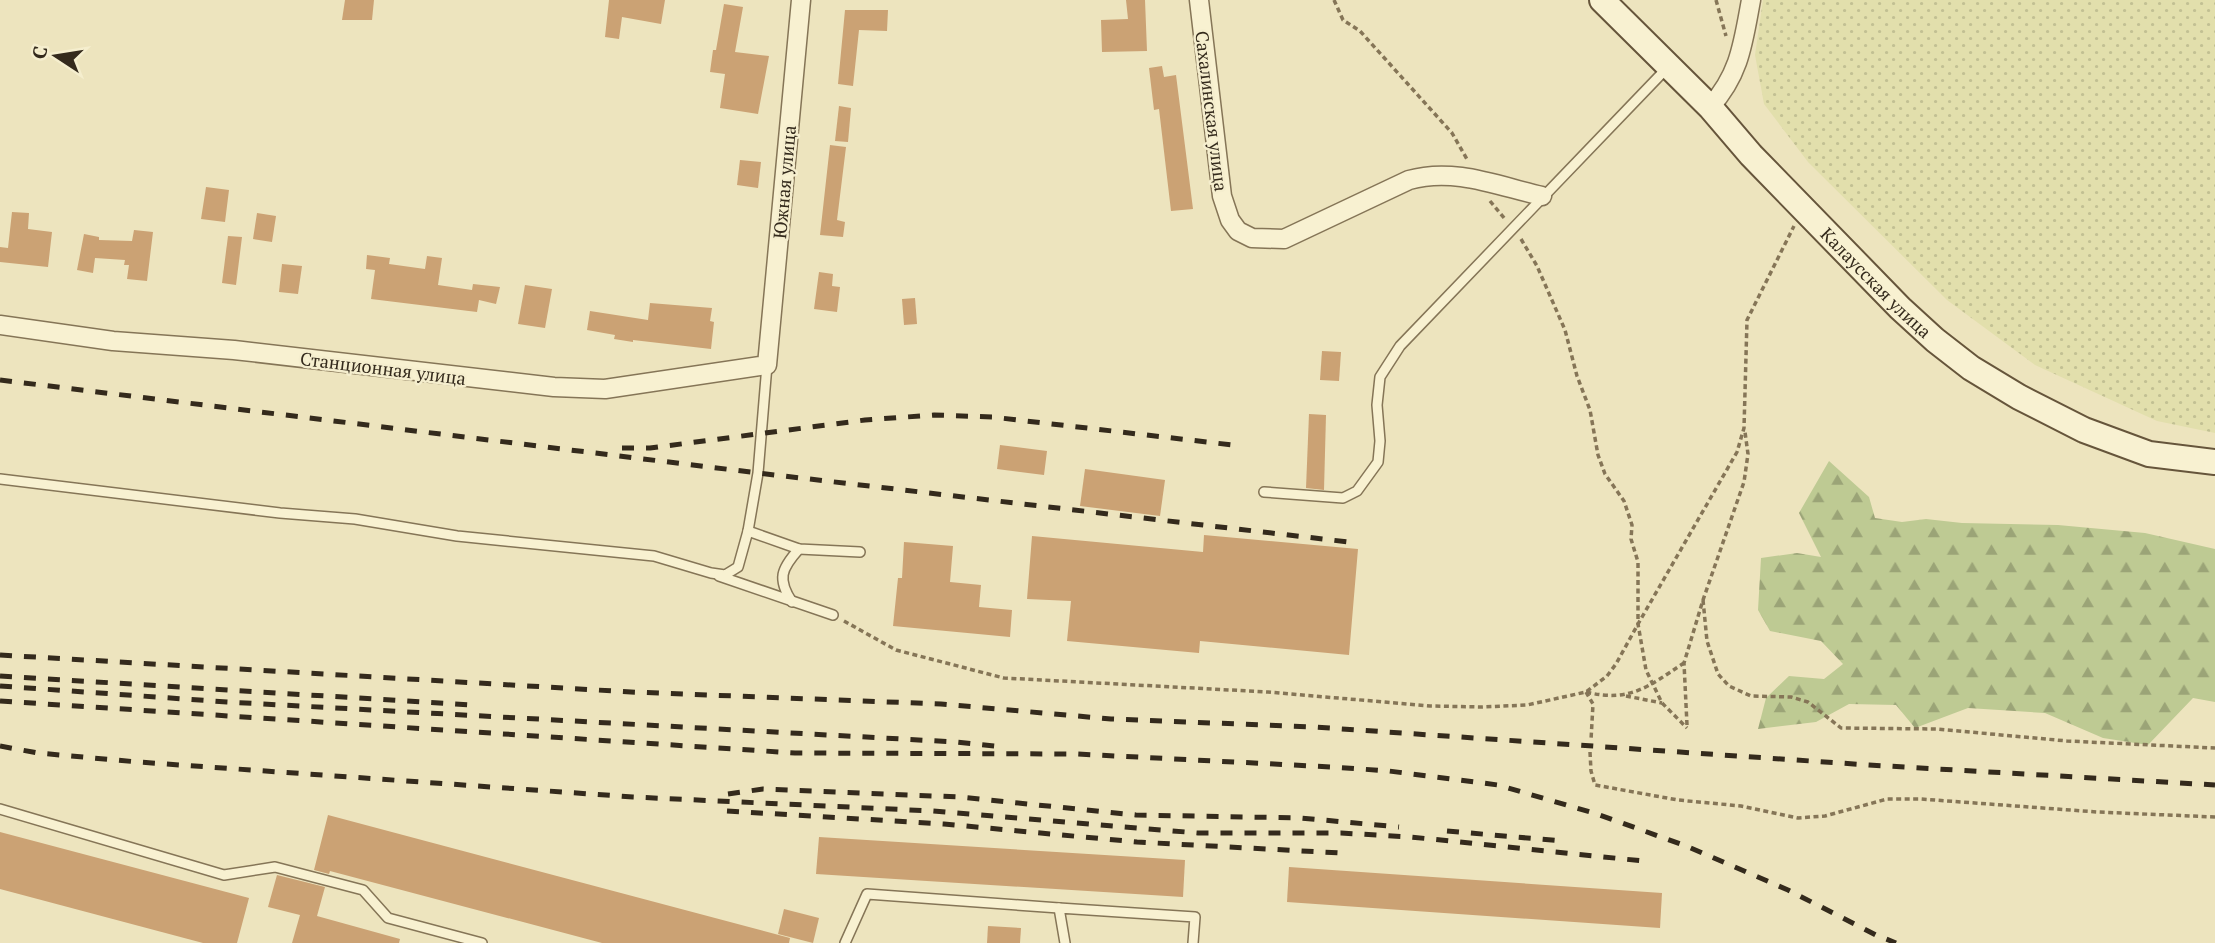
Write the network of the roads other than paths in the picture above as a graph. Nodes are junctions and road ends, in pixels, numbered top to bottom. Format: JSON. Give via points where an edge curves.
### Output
{"nodes":[{"id":1,"x":801,"y":0,"type":"edge"},
{"id":2,"x":1199,"y":0,"type":"edge"},
{"id":3,"x":1602,"y":0,"type":"edge"},
{"id":4,"x":1751,"y":0,"type":"edge"},
{"id":5,"x":1669,"y":66,"type":"junction"},
{"id":6,"x":1710,"y":107,"type":"junction"},
{"id":7,"x":1542,"y":196,"type":"junction"},
{"id":8,"x":0,"y":325,"type":"edge"},
{"id":9,"x":766,"y":365,"type":"junction"},
{"id":10,"x":2215,"y":462,"type":"edge"},
{"id":11,"x":0,"y":479,"type":"edge"},
{"id":12,"x":1264,"y":492,"type":"dead end"},
{"id":13,"x":748,"y":531,"type":"junction"},
{"id":14,"x":799,"y":549,"type":"junction"},
{"id":15,"x":860,"y":552,"type":"dead end"},
{"id":16,"x":711,"y":573,"type":"junction"},
{"id":17,"x":792,"y":602,"type":"junction"},
{"id":18,"x":833,"y":615,"type":"road end"},
{"id":19,"x":0,"y":809,"type":"edge"},
{"id":20,"x":1059,"y":908,"type":"junction"},
{"id":21,"x":482,"y":943,"type":"edge"},
{"id":22,"x":845,"y":943,"type":"edge"},
{"id":23,"x":1065,"y":943,"type":"edge"},
{"id":24,"x":1193,"y":943,"type":"edge"}],
"edges":[{"from":1,"to":9,"type":"street","name":"Южная улица"},
{"from":2,"to":7,"type":"street","name":"Сахалинская улица","via":[[1222,196],[1238,231],[1252,238],[1284,239],[1427,175],[1475,179]]},
{"from":3,"to":5,"type":"street","name":"Калаусская улица"},
{"from":4,"to":6,"type":"street","via":[[1742,50],[1726,89]]},
{"from":5,"to":6,"type":"street","name":"Калаусская улица"},
{"from":5,"to":7,"type":"lane"},
{"from":6,"to":10,"type":"street","name":"Калаусская улица","via":[[1900,308],[1971,368],[2084,430],[2149,454]]},
{"from":7,"to":12,"type":"lane","via":[[1400,346],[1380,377],[1378,462],[1357,491],[1343,498]]},
{"from":8,"to":9,"type":"street","name":"Станционная улица","via":[[554,387],[605,389]]},
{"from":9,"to":13,"type":"lane","via":[[758,473]]},
{"from":11,"to":16,"type":"lane","via":[[654,556]]},
{"from":13,"to":14,"type":"lane"},
{"from":13,"to":16,"type":"lane","via":[[738,567],[726,575]]},
{"from":14,"to":15,"type":"lane"},
{"from":14,"to":17,"type":"lane","via":[[782,575],[783,589]]},
{"from":16,"to":17,"type":"lane"},
{"from":17,"to":18,"type":"lane"},
{"from":19,"to":21,"type":"lane","via":[[224,875],[275,867],[363,890],[388,918]]},
{"from":20,"to":22,"type":"lane","via":[[867,894]]},
{"from":20,"to":23,"type":"lane"},
{"from":20,"to":24,"type":"lane","via":[[1195,917]]}]}
